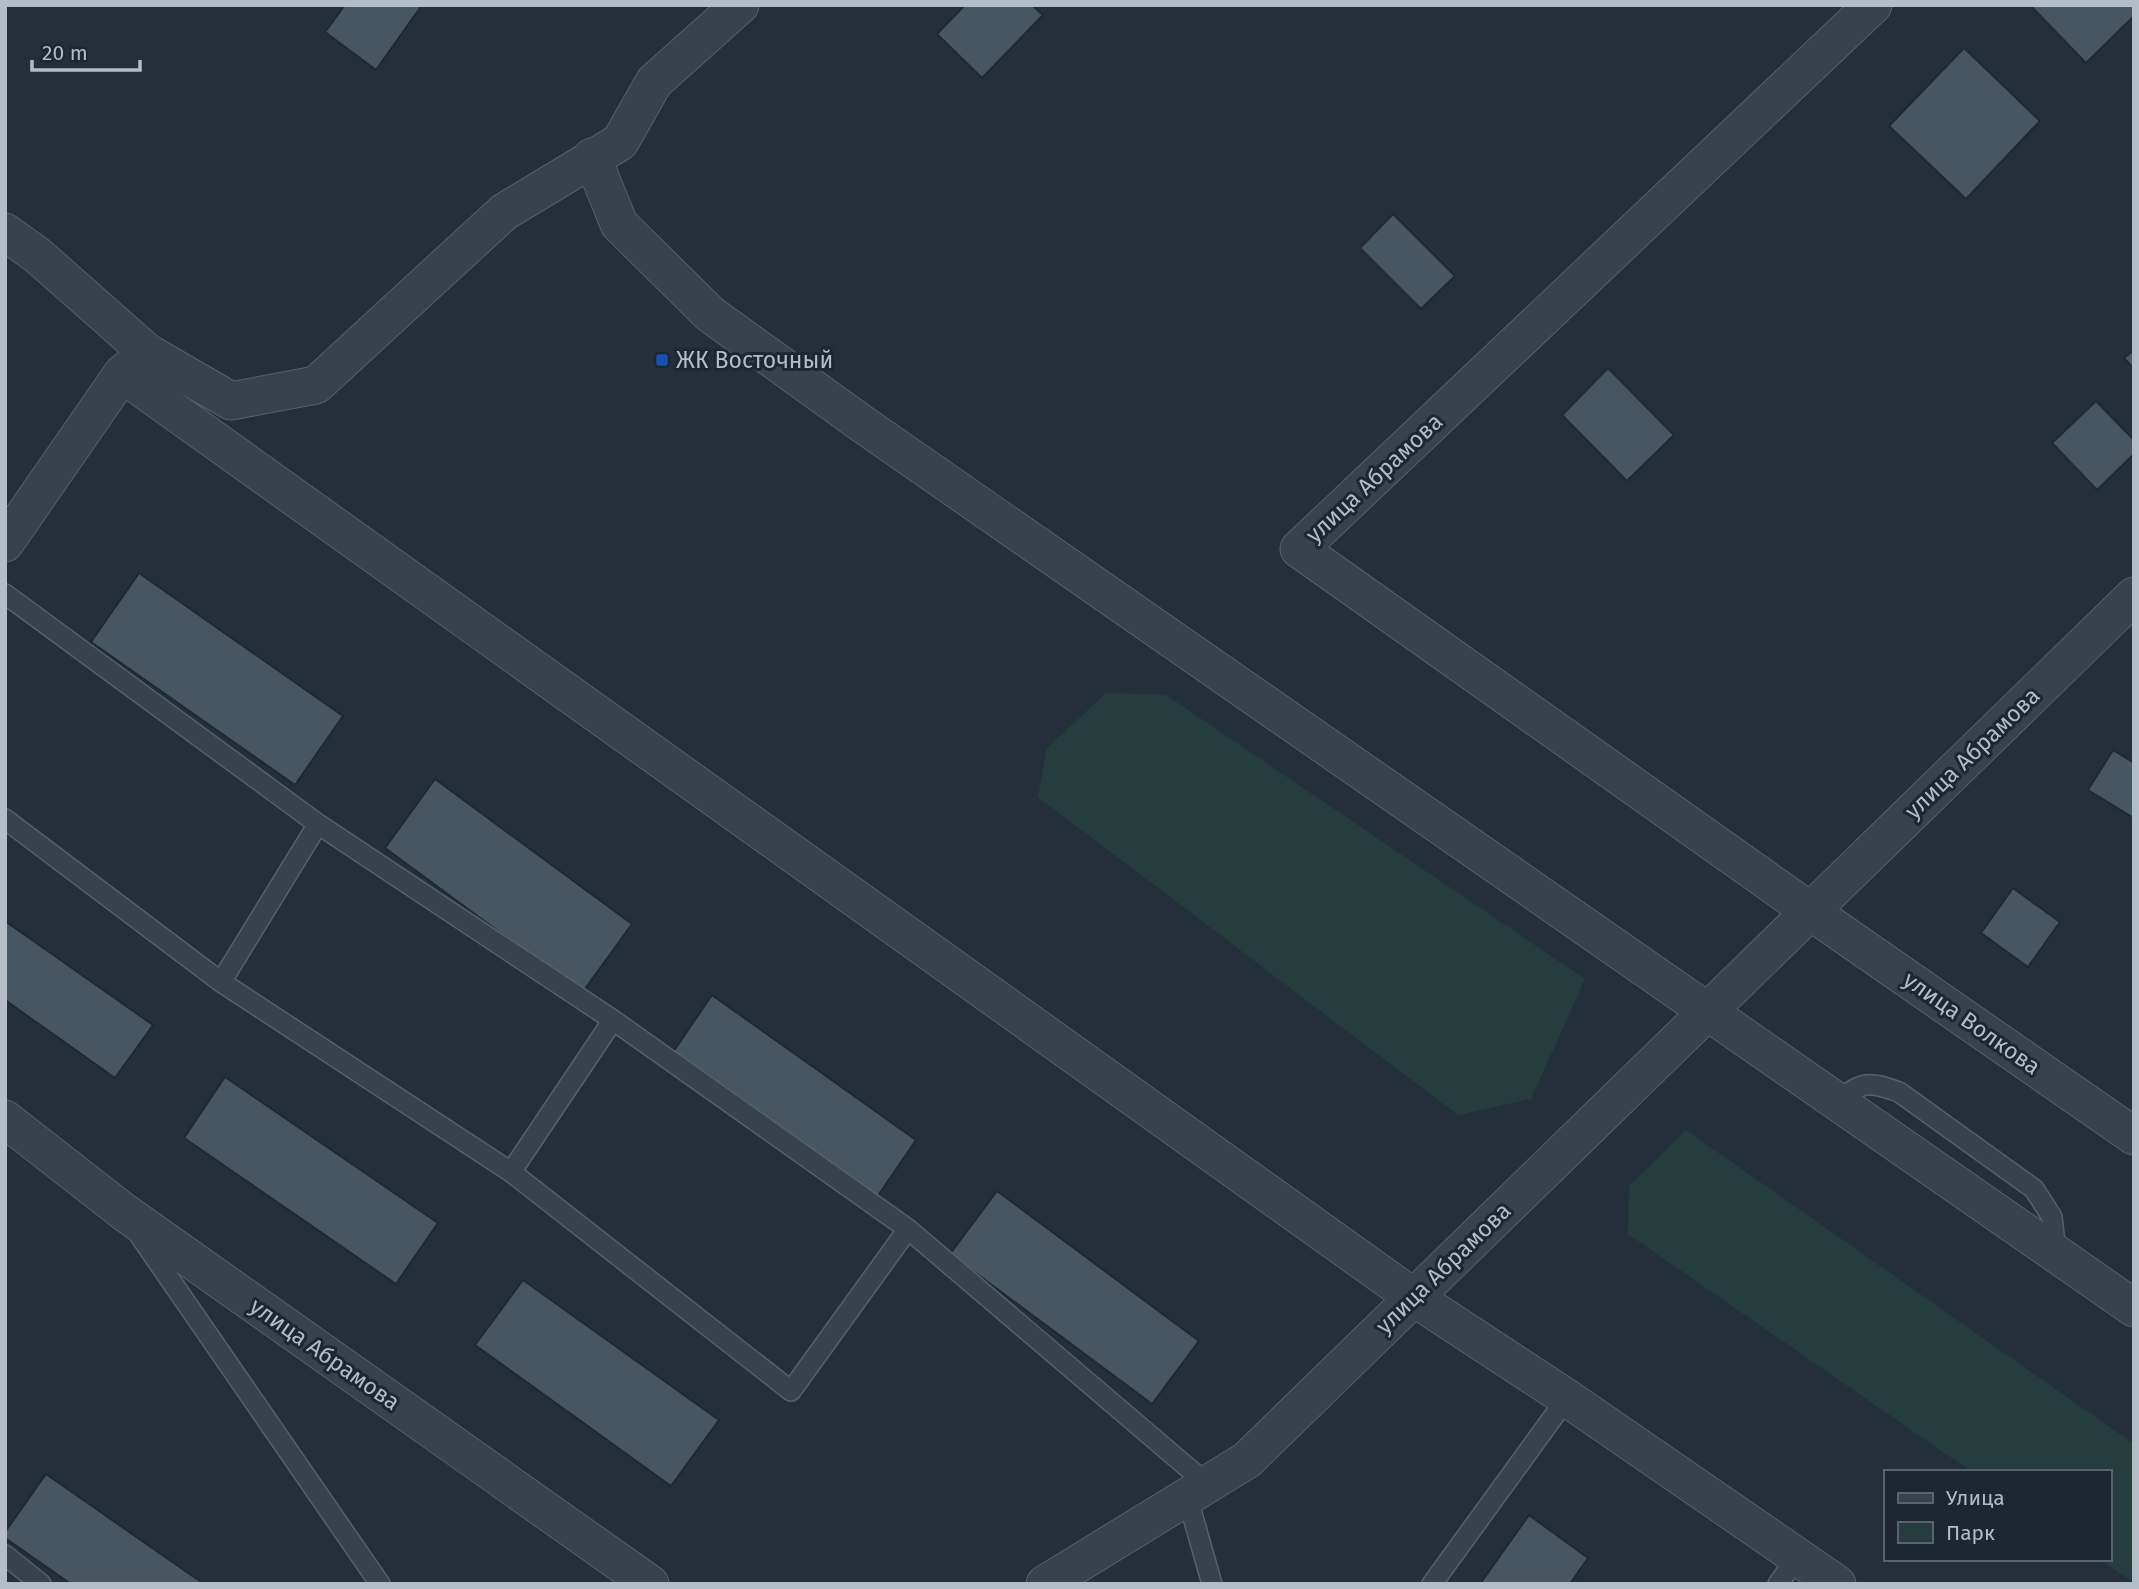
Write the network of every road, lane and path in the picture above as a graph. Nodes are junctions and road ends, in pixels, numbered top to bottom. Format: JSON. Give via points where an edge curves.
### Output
{"nodes":[{"id":1,"x":740,"y":5,"type":"edge"},
{"id":2,"x":1872,"y":5,"type":"edge"},
{"id":3,"x":592,"y":157,"type":"junction"},
{"id":4,"x":5,"y":232,"type":"edge"},
{"id":5,"x":135,"y":364,"type":"junction"},
{"id":6,"x":5,"y":543,"type":"edge"},
{"id":7,"x":5,"y":594,"type":"edge"},
{"id":8,"x":2134,"y":596,"type":"edge"},
{"id":9,"x":5,"y":819,"type":"edge"},
{"id":10,"x":318,"y":824,"type":"junction"},
{"id":11,"x":1810,"y":911,"type":"junction"},
{"id":12,"x":221,"y":982,"type":"junction"},
{"id":13,"x":1708,"y":1010,"type":"junction"},
{"id":14,"x":613,"y":1020,"type":"junction"},
{"id":15,"x":5,"y":1119,"type":"edge"},
{"id":16,"x":2134,"y":1136,"type":"edge"},
{"id":17,"x":511,"y":1172,"type":"junction"},
{"id":18,"x":124,"y":1212,"type":"junction"},
{"id":19,"x":908,"y":1229,"type":"junction"},
{"id":20,"x":1413,"y":1297,"type":"junction"},
{"id":21,"x":2134,"y":1308,"type":"edge"},
{"id":22,"x":1567,"y":1398,"type":"junction"},
{"id":23,"x":1197,"y":1490,"type":"junction"},
{"id":24,"x":5,"y":1555,"type":"edge"},
{"id":25,"x":1788,"y":1570,"type":"edge"},
{"id":26,"x":41,"y":1584,"type":"edge"},
{"id":27,"x":380,"y":1584,"type":"edge"},
{"id":28,"x":650,"y":1584,"type":"edge"},
{"id":29,"x":1045,"y":1584,"type":"edge"},
{"id":30,"x":1212,"y":1584,"type":"edge"},
{"id":31,"x":1433,"y":1584,"type":"edge"},
{"id":32,"x":1837,"y":1584,"type":"edge"}],
"edges":[{"from":1,"to":3,"type":"street","via":[[654,82],[620,142]]},
{"from":2,"to":11,"type":"street","name":"улица Абрамова","via":[[1299,549]]},
{"from":3,"to":5,"type":"street","via":[[504,212],[316,385],[231,401]]},
{"from":3,"to":13,"type":"street","via":[[619,224],[710,314]]},
{"from":4,"to":5,"type":"street","via":[[37,256]]},
{"from":5,"to":6,"type":"street"},
{"from":5,"to":20,"type":"street"},
{"from":7,"to":10,"type":"lane"},
{"from":8,"to":11,"type":"street","name":"улица Абрамова"},
{"from":9,"to":12,"type":"lane"},
{"from":10,"to":12,"type":"lane"},
{"from":10,"to":14,"type":"lane"},
{"from":11,"to":13,"type":"street","name":"улица Абрамова"},
{"from":11,"to":16,"type":"street","name":"улица Волкова"},
{"from":12,"to":17,"type":"lane"},
{"from":13,"to":20,"type":"street","name":"улица Абрамова"},
{"from":13,"to":21,"type":"street"},
{"from":14,"to":17,"type":"lane"},
{"from":14,"to":19,"type":"lane"},
{"from":15,"to":18,"type":"street","name":"улица Абрамова"},
{"from":17,"to":19,"type":"lane","via":[[791,1391]]},
{"from":18,"to":27,"type":"lane"},
{"from":18,"to":28,"type":"street","name":"улица Абрамова"},
{"from":19,"to":23,"type":"lane"},
{"from":20,"to":22,"type":"street"},
{"from":20,"to":23,"type":"street","name":"улица Абрамова","via":[[1247,1460]]},
{"from":22,"to":25,"type":"street"},
{"from":22,"to":31,"type":"lane"},
{"from":23,"to":29,"type":"street","name":"улица Абрамова"},
{"from":23,"to":30,"type":"lane"},
{"from":24,"to":26,"type":"lane"},
{"from":25,"to":32,"type":"street"}]}
